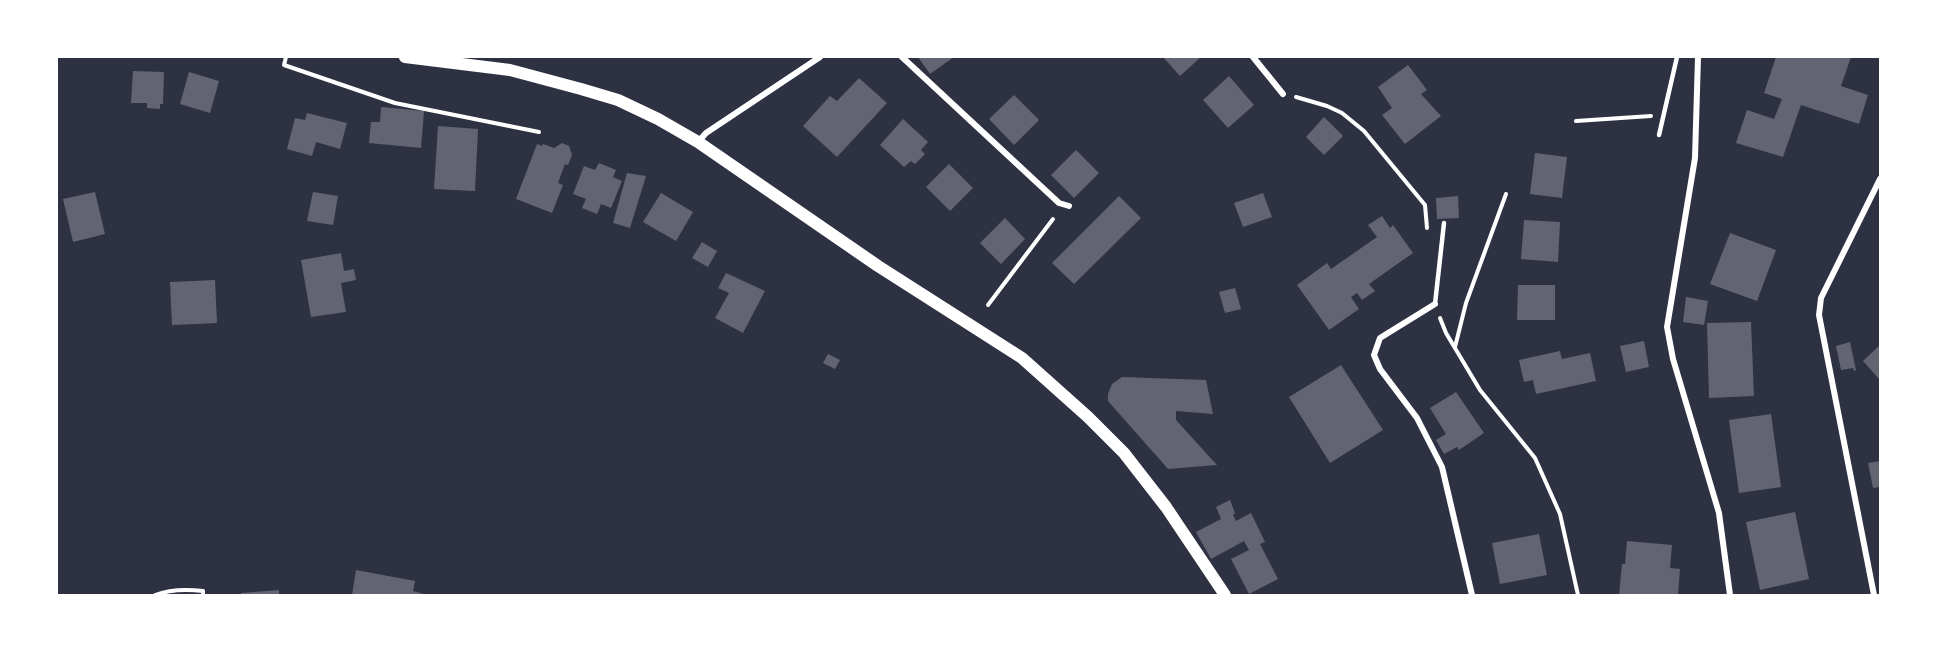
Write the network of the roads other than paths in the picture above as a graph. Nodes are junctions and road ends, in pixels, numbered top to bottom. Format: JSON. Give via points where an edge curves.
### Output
{"nodes":[{"id":1,"x":405,"y":57,"type":"edge"},
{"id":2,"x":820,"y":57,"type":"edge"},
{"id":3,"x":902,"y":57,"type":"edge"},
{"id":4,"x":1253,"y":57,"type":"edge"},
{"id":5,"x":1677,"y":57,"type":"edge"},
{"id":6,"x":1698,"y":57,"type":"edge"},
{"id":7,"x":1283,"y":94,"type":"road end"},
{"id":8,"x":1659,"y":135,"type":"dead end"},
{"id":9,"x":698,"y":142,"type":"junction"},
{"id":10,"x":1880,"y":179,"type":"edge"},
{"id":11,"x":1069,"y":206,"type":"dead end"},
{"id":12,"x":1444,"y":222,"type":"dead end"},
{"id":13,"x":1435,"y":304,"type":"joint"},
{"id":14,"x":1225,"y":595,"type":"edge"},
{"id":15,"x":1472,"y":595,"type":"edge"},
{"id":16,"x":1730,"y":595,"type":"edge"},
{"id":17,"x":1874,"y":595,"type":"edge"}],
"edges":[{"from":1,"to":9,"type":"main road","via":[[510,70],[581,89],[618,100]]},
{"from":2,"to":9,"type":"street"},
{"from":3,"to":11,"type":"street","via":[[1059,203]]},
{"from":4,"to":7,"type":"street"},
{"from":5,"to":8,"type":"lane"},
{"from":6,"to":16,"type":"street","via":[[1695,158],[1667,327],[1719,513]]},
{"from":9,"to":14,"type":"main road","via":[[878,266],[1022,358],[1124,453]]},
{"from":10,"to":17,"type":"street","via":[[1821,298],[1819,315]]},
{"from":12,"to":13,"type":"lane"},
{"from":13,"to":15,"type":"street","via":[[1380,338],[1374,355],[1417,418],[1442,467]]}]}
